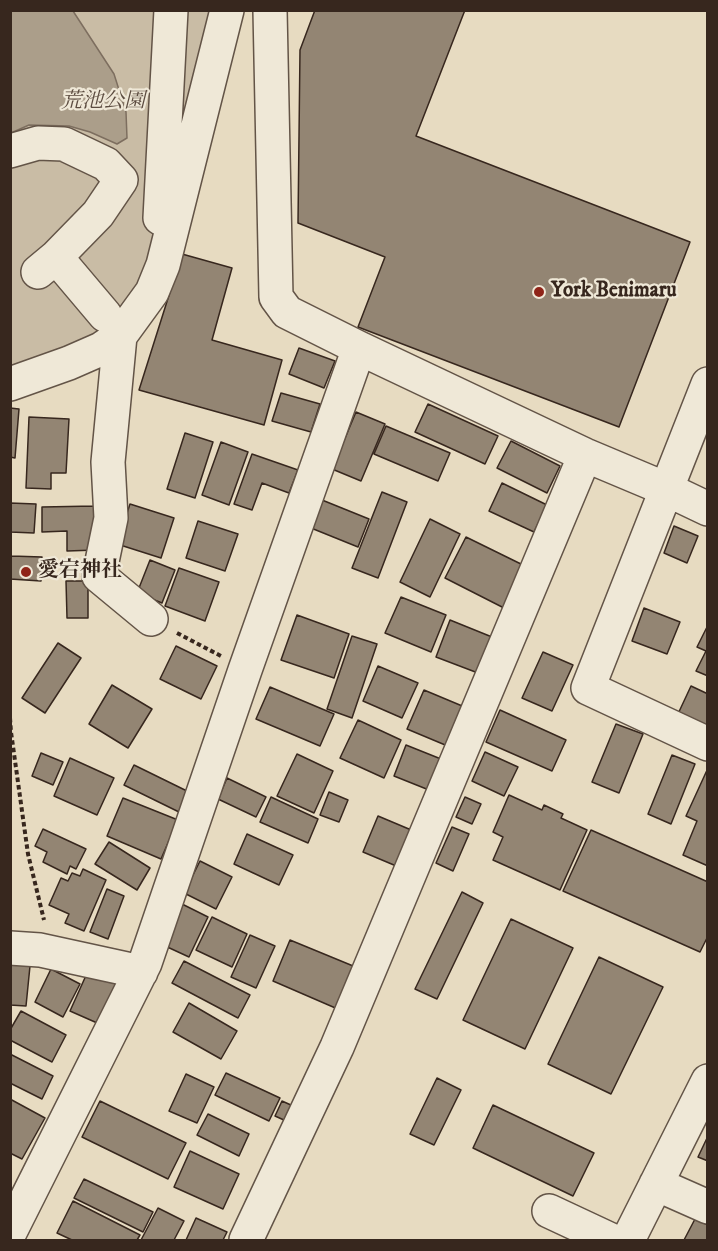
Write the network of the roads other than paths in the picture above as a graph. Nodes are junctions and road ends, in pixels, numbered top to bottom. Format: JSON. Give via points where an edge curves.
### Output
{"nodes":[{"id":1,"x":171,"y":10,"type":"edge"},
{"id":2,"x":227,"y":10,"type":"edge"},
{"id":3,"x":270,"y":10,"type":"edge"},
{"id":4,"x":10,"y":151,"type":"edge"},
{"id":5,"x":163,"y":265,"type":"junction"},
{"id":6,"x":112,"y":326,"type":"junction"},
{"id":7,"x":359,"y":348,"type":"junction"},
{"id":8,"x":10,"y":384,"type":"edge"},
{"id":9,"x":708,"y":384,"type":"edge"},
{"id":10,"x":585,"y":455,"type":"junction"},
{"id":11,"x":666,"y":489,"type":"junction"},
{"id":12,"x":708,"y":509,"type":"edge"},
{"id":13,"x":151,"y":619,"type":"road end"},
{"id":14,"x":708,"y":744,"type":"edge"},
{"id":15,"x":10,"y":948,"type":"edge"},
{"id":16,"x":141,"y":972,"type":"junction"},
{"id":17,"x":708,"y":1081,"type":"edge"},
{"id":18,"x":656,"y":1184,"type":"junction"},
{"id":19,"x":708,"y":1207,"type":"edge"},
{"id":20,"x":549,"y":1211,"type":"dead end"},
{"id":21,"x":10,"y":1232,"type":"edge"},
{"id":22,"x":246,"y":1240,"type":"edge"},
{"id":23,"x":611,"y":1240,"type":"edge"},
{"id":24,"x":628,"y":1240,"type":"edge"}],
"edges":[{"from":1,"to":5,"type":"street","via":[[160,213]]},
{"from":2,"to":5,"type":"street"},
{"from":3,"to":7,"type":"street","via":[[276,297],[287,312]]},
{"from":4,"to":6,"type":"street","via":[[38,143],[64,144],[106,164],[121,180],[98,214],[47,265]]},
{"from":5,"to":6,"type":"street","via":[[152,292]]},
{"from":6,"to":8,"type":"street","via":[[101,349]]},
{"from":6,"to":13,"type":"street","via":[[108,462],[111,518],[99,576]]},
{"from":7,"to":10,"type":"street"},
{"from":7,"to":16,"type":"street"},
{"from":9,"to":11,"type":"street"},
{"from":10,"to":11,"type":"street"},
{"from":10,"to":22,"type":"street","via":[[337,1047]]},
{"from":11,"to":12,"type":"street"},
{"from":11,"to":14,"type":"street","via":[[588,688]]},
{"from":15,"to":16,"type":"street"},
{"from":16,"to":21,"type":"street"},
{"from":17,"to":18,"type":"street"},
{"from":18,"to":19,"type":"street"},
{"from":18,"to":24,"type":"street"},
{"from":20,"to":23,"type":"street"}]}
